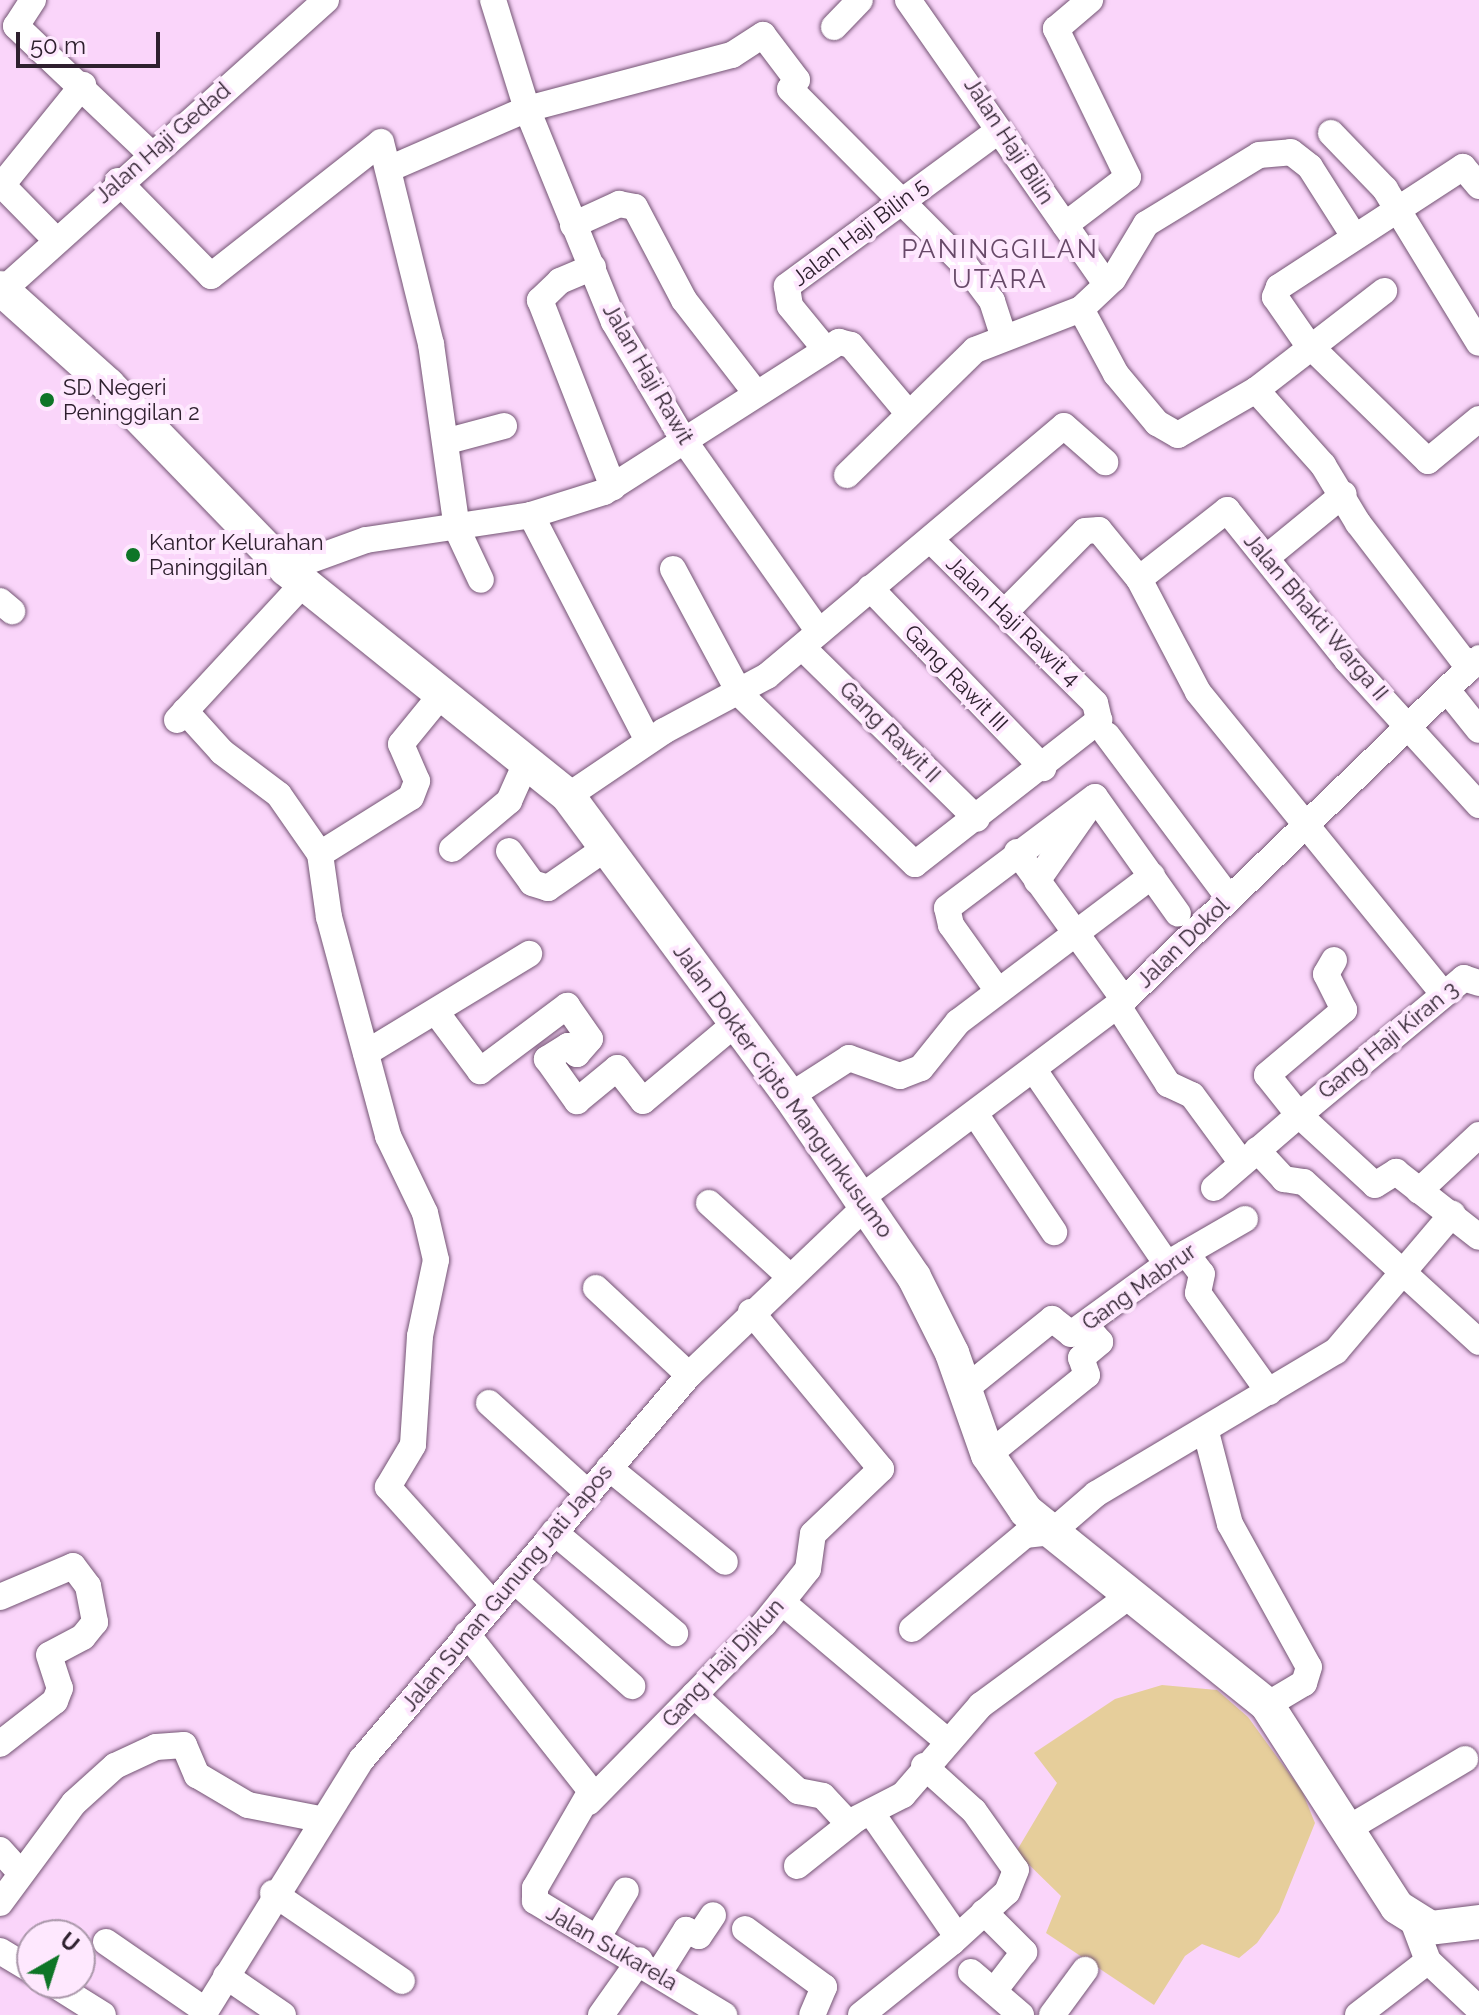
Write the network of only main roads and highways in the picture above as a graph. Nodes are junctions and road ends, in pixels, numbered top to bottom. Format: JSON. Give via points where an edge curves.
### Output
{"nodes":[{"id":1,"x":2,"y":289,"type":"edge"},
{"id":2,"x":1479,"y":1922,"type":"edge"}],
"edges":[{"from":1,"to":2,"type":"main road","name":"Jalan Dokter Cipto Mangunkusumo","via":[[108,385],[294,576],[568,796],[790,1096],[914,1277],[965,1389],[988,1455],[1026,1511],[1267,1705],[1349,1828],[1378,1882],[1413,1921],[1447,1928]]}]}
